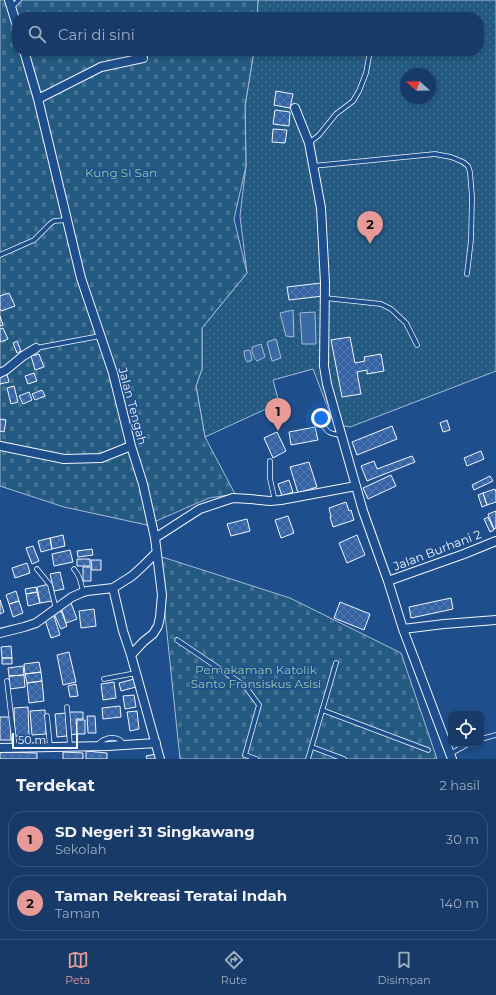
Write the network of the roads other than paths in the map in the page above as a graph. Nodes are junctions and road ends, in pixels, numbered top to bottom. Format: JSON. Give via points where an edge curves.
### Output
{"nodes":[{"id":1,"x":19,"y":0,"type":"edge"},
{"id":2,"x":10,"y":4,"type":"edge"},
{"id":3,"x":25,"y":56,"type":"edge"},
{"id":4,"x":369,"y":56,"type":"edge"},
{"id":5,"x":143,"y":58,"type":"dead end"},
{"id":6,"x":38,"y":99,"type":"junction"},
{"id":7,"x":295,"y":108,"type":"dead end"},
{"id":8,"x":309,"y":143,"type":"junction"},
{"id":9,"x":313,"y":166,"type":"junction"},
{"id":10,"x":67,"y":220,"type":"junction"},
{"id":11,"x":0,"y":255,"type":"edge"},
{"id":12,"x":467,"y":274,"type":"dead end"},
{"id":13,"x":325,"y":298,"type":"junction"},
{"id":14,"x":101,"y":336,"type":"junction"},
{"id":15,"x":416,"y":345,"type":"dead end"},
{"id":16,"x":36,"y":348,"type":"joint"},
{"id":17,"x":0,"y":373,"type":"edge"},
{"id":18,"x":322,"y":423,"type":"dead end"},
{"id":19,"x":342,"y":435,"type":"junction"},
{"id":20,"x":0,"y":446,"type":"edge"},
{"id":21,"x":131,"y":446,"type":"junction"},
{"id":22,"x":270,"y":460,"type":"dead end"},
{"id":23,"x":356,"y":486,"type":"junction"},
{"id":24,"x":275,"y":501,"type":"junction"},
{"id":25,"x":155,"y":538,"type":"junction"},
{"id":26,"x":496,"y":541,"type":"edge"},
{"id":27,"x":156,"y":553,"type":"junction"},
{"id":28,"x":36,"y":569,"type":"dead end"},
{"id":29,"x":74,"y":569,"type":"dead end"},
{"id":30,"x":388,"y":581,"type":"junction"},
{"id":31,"x":113,"y":588,"type":"junction"},
{"id":32,"x":83,"y":592,"type":"junction"},
{"id":33,"x":56,"y":609,"type":"junction"},
{"id":34,"x":496,"y":620,"type":"edge"},
{"id":35,"x":404,"y":629,"type":"junction"},
{"id":36,"x":0,"y":633,"type":"edge"},
{"id":37,"x":177,"y":640,"type":"dead end"},
{"id":38,"x":131,"y":655,"type":"junction"},
{"id":39,"x":336,"y":662,"type":"dead end"},
{"id":40,"x":136,"y":673,"type":"junction"},
{"id":41,"x":104,"y":679,"type":"dead end"},
{"id":42,"x":7,"y":681,"type":"dead end"},
{"id":43,"x":67,"y":707,"type":"dead end"},
{"id":44,"x":322,"y":710,"type":"junction"},
{"id":45,"x":47,"y":716,"type":"dead end"},
{"id":46,"x":496,"y":735,"type":"edge"},
{"id":47,"x":484,"y":738,"type":"edge"},
{"id":48,"x":156,"y":743,"type":"junction"},
{"id":49,"x":50,"y":747,"type":"junction"},
{"id":50,"x":70,"y":747,"type":"junction"},
{"id":51,"x":464,"y":747,"type":"edge"},
{"id":52,"x":0,"y":748,"type":"edge"},
{"id":53,"x":16,"y":748,"type":"junction"},
{"id":54,"x":312,"y":748,"type":"junction"},
{"id":55,"x":428,"y":750,"type":"dead end"},
{"id":56,"x":451,"y":756,"type":"edge"},
{"id":57,"x":160,"y":759,"type":"edge"},
{"id":58,"x":256,"y":759,"type":"edge"},
{"id":59,"x":308,"y":759,"type":"edge"},
{"id":60,"x":344,"y":759,"type":"edge"}],
"edges":[{"from":1,"to":2,"type":"lane"},
{"from":3,"to":6,"type":"street","name":"Jalan Tengah"},
{"from":4,"to":8,"type":"lane","via":[[366,74],[353,101],[336,114]]},
{"from":5,"to":6,"type":"street","via":[[100,66]]},
{"from":6,"to":10,"type":"street","name":"Jalan Tengah"},
{"from":7,"to":8,"type":"street"},
{"from":8,"to":9,"type":"street"},
{"from":9,"to":12,"type":"lane","via":[[434,154],[463,162],[470,172],[472,197]]},
{"from":9,"to":13,"type":"street","via":[[321,208]]},
{"from":10,"to":11,"type":"lane","via":[[54,221],[34,240]]},
{"from":10,"to":14,"type":"street","name":"Jalan Tengah","via":[[81,278]]},
{"from":13,"to":15,"type":"lane","via":[[381,304],[391,309],[406,322]]},
{"from":13,"to":19,"type":"street","via":[[324,366]]},
{"from":14,"to":16,"type":"lane"},
{"from":14,"to":21,"type":"street","name":"Jalan Tengah"},
{"from":16,"to":17,"type":"street"},
{"from":18,"to":19,"type":"lane","via":[[329,432]]},
{"from":19,"to":23,"type":"street"},
{"from":20,"to":21,"type":"street","via":[[64,459],[101,458]]},
{"from":21,"to":25,"type":"street","name":"Jalan Tengah","via":[[143,484]]},
{"from":22,"to":24,"type":"lane","via":[[270,479]]},
{"from":23,"to":24,"type":"street"},
{"from":23,"to":30,"type":"street"},
{"from":24,"to":25,"type":"street","via":[[233,498],[212,504]]},
{"from":25,"to":27,"type":"street","name":"Jalan Tengah"},
{"from":26,"to":30,"type":"street","name":"Jalan Burhani 2"},
{"from":27,"to":31,"type":"street","via":[[138,571]]},
{"from":27,"to":38,"type":"street","name":"Jalan Tengah","via":[[162,595],[158,626]]},
{"from":28,"to":33,"type":"lane","via":[[50,585]]},
{"from":29,"to":32,"type":"lane","via":[[81,579]]},
{"from":30,"to":35,"type":"street","name":"Jalan Burhani 2"},
{"from":31,"to":32,"type":"street"},
{"from":31,"to":38,"type":"street"},
{"from":32,"to":33,"type":"street"},
{"from":33,"to":36,"type":"street","via":[[36,622]]},
{"from":34,"to":35,"type":"street"},
{"from":35,"to":56,"type":"street","name":"Jalan Burhani 2"},
{"from":37,"to":58,"type":"lane","via":[[245,686],[259,705],[245,755]]},
{"from":38,"to":40,"type":"street"},
{"from":39,"to":44,"type":"lane"},
{"from":40,"to":41,"type":"lane"},
{"from":40,"to":48,"type":"street"},
{"from":42,"to":53,"type":"lane"},
{"from":43,"to":50,"type":"lane"},
{"from":44,"to":54,"type":"lane"},
{"from":44,"to":55,"type":"lane"},
{"from":45,"to":49,"type":"lane"},
{"from":46,"to":47,"type":"lane"},
{"from":48,"to":50,"type":"street"},
{"from":48,"to":57,"type":"street"},
{"from":49,"to":50,"type":"street"},
{"from":49,"to":53,"type":"street"},
{"from":51,"to":56,"type":"lane"},
{"from":52,"to":53,"type":"street"},
{"from":54,"to":59,"type":"lane"},
{"from":54,"to":60,"type":"lane"}]}
